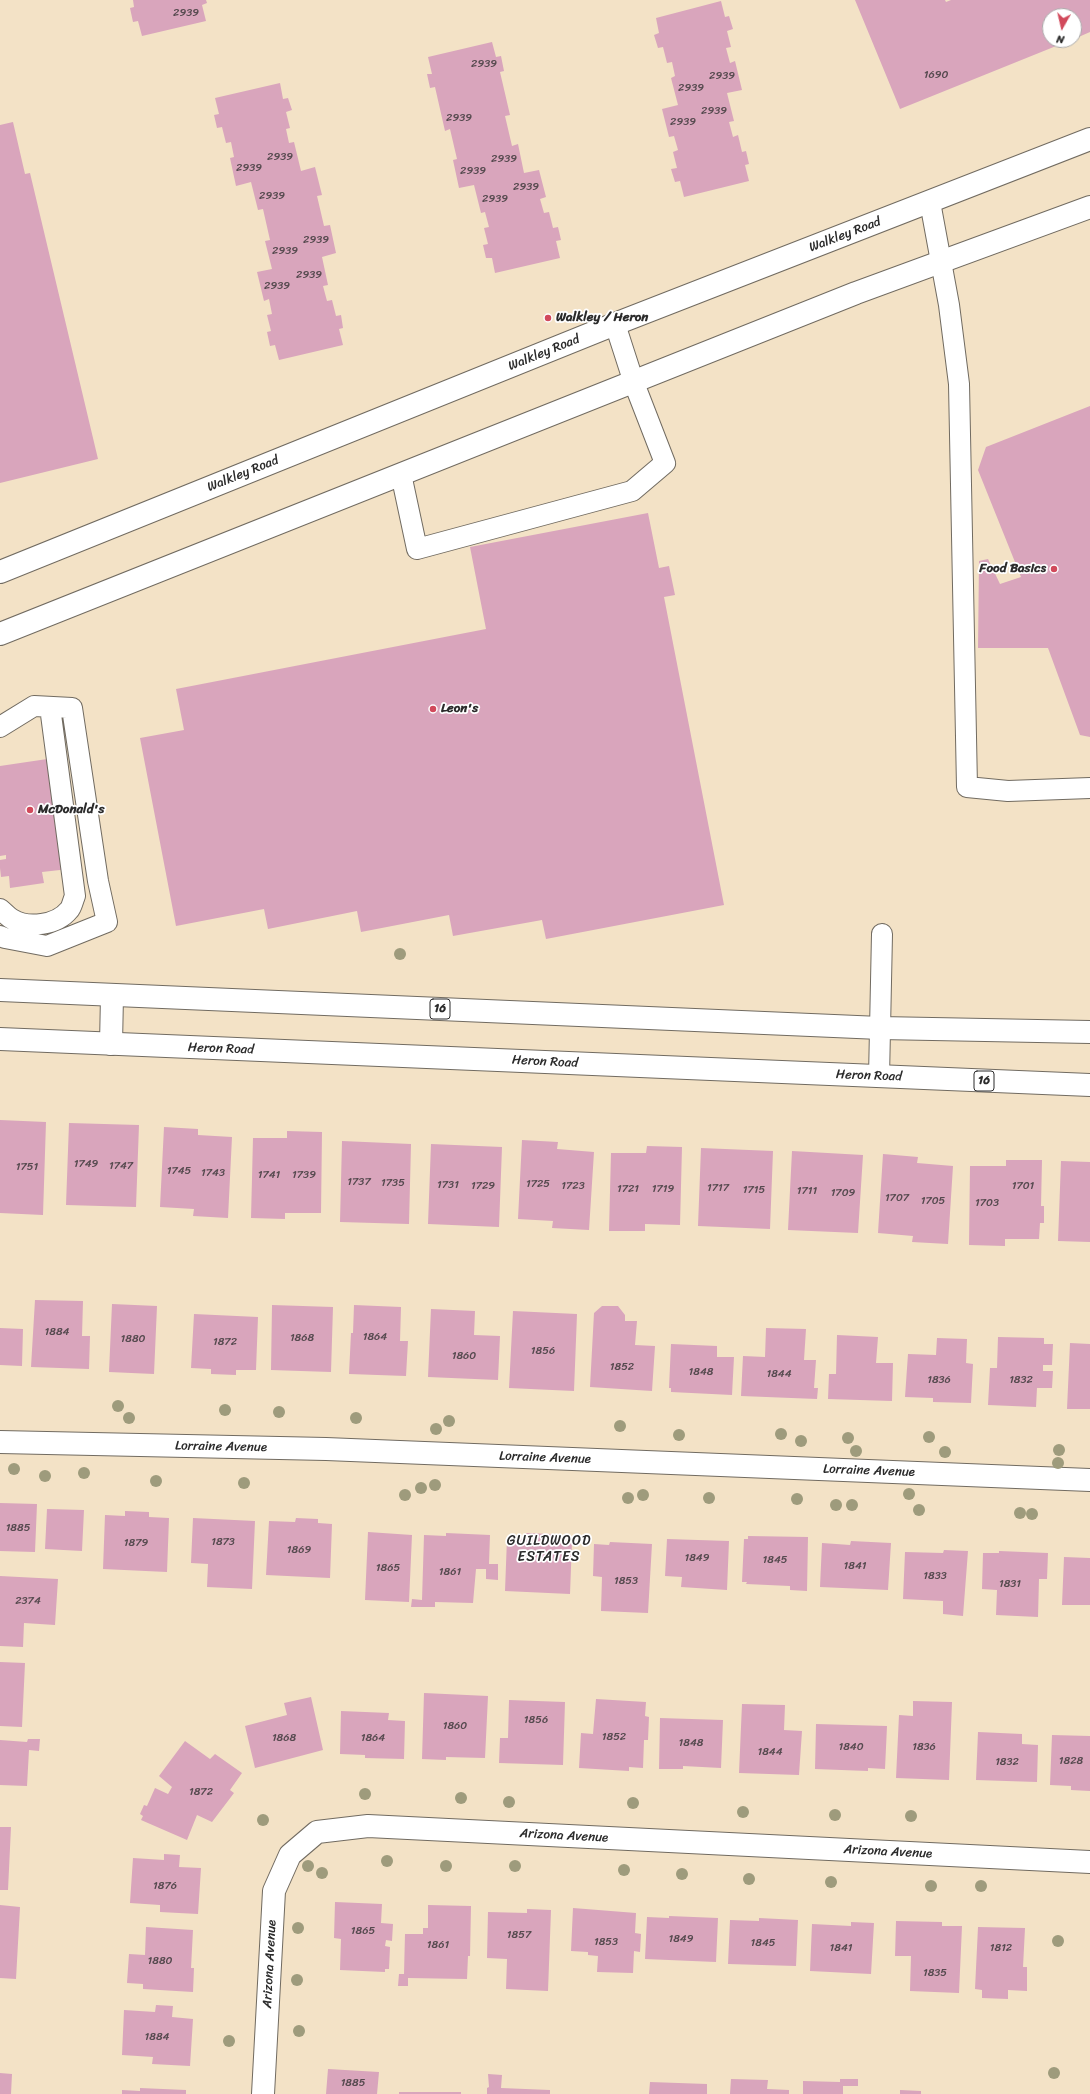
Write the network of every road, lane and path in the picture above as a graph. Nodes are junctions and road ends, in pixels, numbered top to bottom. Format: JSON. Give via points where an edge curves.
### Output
{"nodes":[{"id":1,"x":1090,"y":139,"type":"edge"},
{"id":2,"x":930,"y":202,"type":"junction"},
{"id":3,"x":1090,"y":207,"type":"edge"},
{"id":4,"x":942,"y":261,"type":"junction"},
{"id":5,"x":615,"y":324,"type":"junction"},
{"id":6,"x":634,"y":383,"type":"junction"},
{"id":7,"x":401,"y":474,"type":"junction"},
{"id":8,"x":0,"y":572,"type":"edge"},
{"id":9,"x":0,"y":634,"type":"edge"},
{"id":10,"x":50,"y":707,"type":"junction"},
{"id":11,"x":0,"y":727,"type":"edge"},
{"id":12,"x":1090,"y":788,"type":"edge"},
{"id":13,"x":0,"y":909,"type":"edge"},
{"id":14,"x":882,"y":934,"type":"dead end"},
{"id":15,"x":0,"y":936,"type":"edge"},
{"id":16,"x":0,"y":990,"type":"edge"},
{"id":17,"x":112,"y":996,"type":"junction"},
{"id":18,"x":880,"y":1028,"type":"junction"},
{"id":19,"x":1090,"y":1032,"type":"edge"},
{"id":20,"x":0,"y":1039,"type":"edge"},
{"id":21,"x":111,"y":1044,"type":"junction"},
{"id":22,"x":879,"y":1077,"type":"junction"},
{"id":23,"x":1090,"y":1085,"type":"edge"},
{"id":24,"x":0,"y":1442,"type":"edge"},
{"id":25,"x":1090,"y":1480,"type":"edge"},
{"id":26,"x":1090,"y":1862,"type":"edge"},
{"id":27,"x":263,"y":2094,"type":"edge"}],
"edges":[{"from":1,"to":2,"type":"main road","name":"Walkley Road"},
{"from":2,"to":4,"type":"lane"},
{"from":2,"to":5,"type":"main road","name":"Walkley Road"},
{"from":3,"to":4,"type":"main road"},
{"from":4,"to":6,"type":"main road"},
{"from":4,"to":12,"type":"lane","via":[[959,384],[967,786],[1008,791]]},
{"from":5,"to":6,"type":"lane"},
{"from":5,"to":8,"type":"main road","name":"Walkley Road"},
{"from":6,"to":7,"type":"main road"},
{"from":6,"to":7,"type":"lane","via":[[665,463],[632,491],[417,549]]},
{"from":7,"to":9,"type":"main road"},
{"from":10,"to":11,"type":"lane","via":[[34,706]]},
{"from":10,"to":13,"type":"lane","via":[[75,896],[70,910],[60,919],[42,924],[12,920]]},
{"from":10,"to":15,"type":"lane","via":[[72,708],[98,881],[107,922],[47,946]]},
{"from":14,"to":18,"type":"lane"},
{"from":16,"to":17,"type":"main road","number":"16"},
{"from":17,"to":18,"type":"main road","number":"16"},
{"from":17,"to":21,"type":"main road"},
{"from":18,"to":19,"type":"main road","number":"16"},
{"from":18,"to":22,"type":"lane"},
{"from":20,"to":21,"type":"main road","name":"Heron Road","number":"16"},
{"from":21,"to":22,"type":"main road","name":"Heron Road","number":"16"},
{"from":22,"to":23,"type":"main road","name":"Heron Road","number":"16"},
{"from":24,"to":25,"type":"main road","name":"Lorraine Avenue","via":[[326,1449]]},
{"from":26,"to":27,"type":"main road","name":"Arizona Avenue","via":[[368,1826],[317,1832],[290,1855],[274,1891]]}]}
